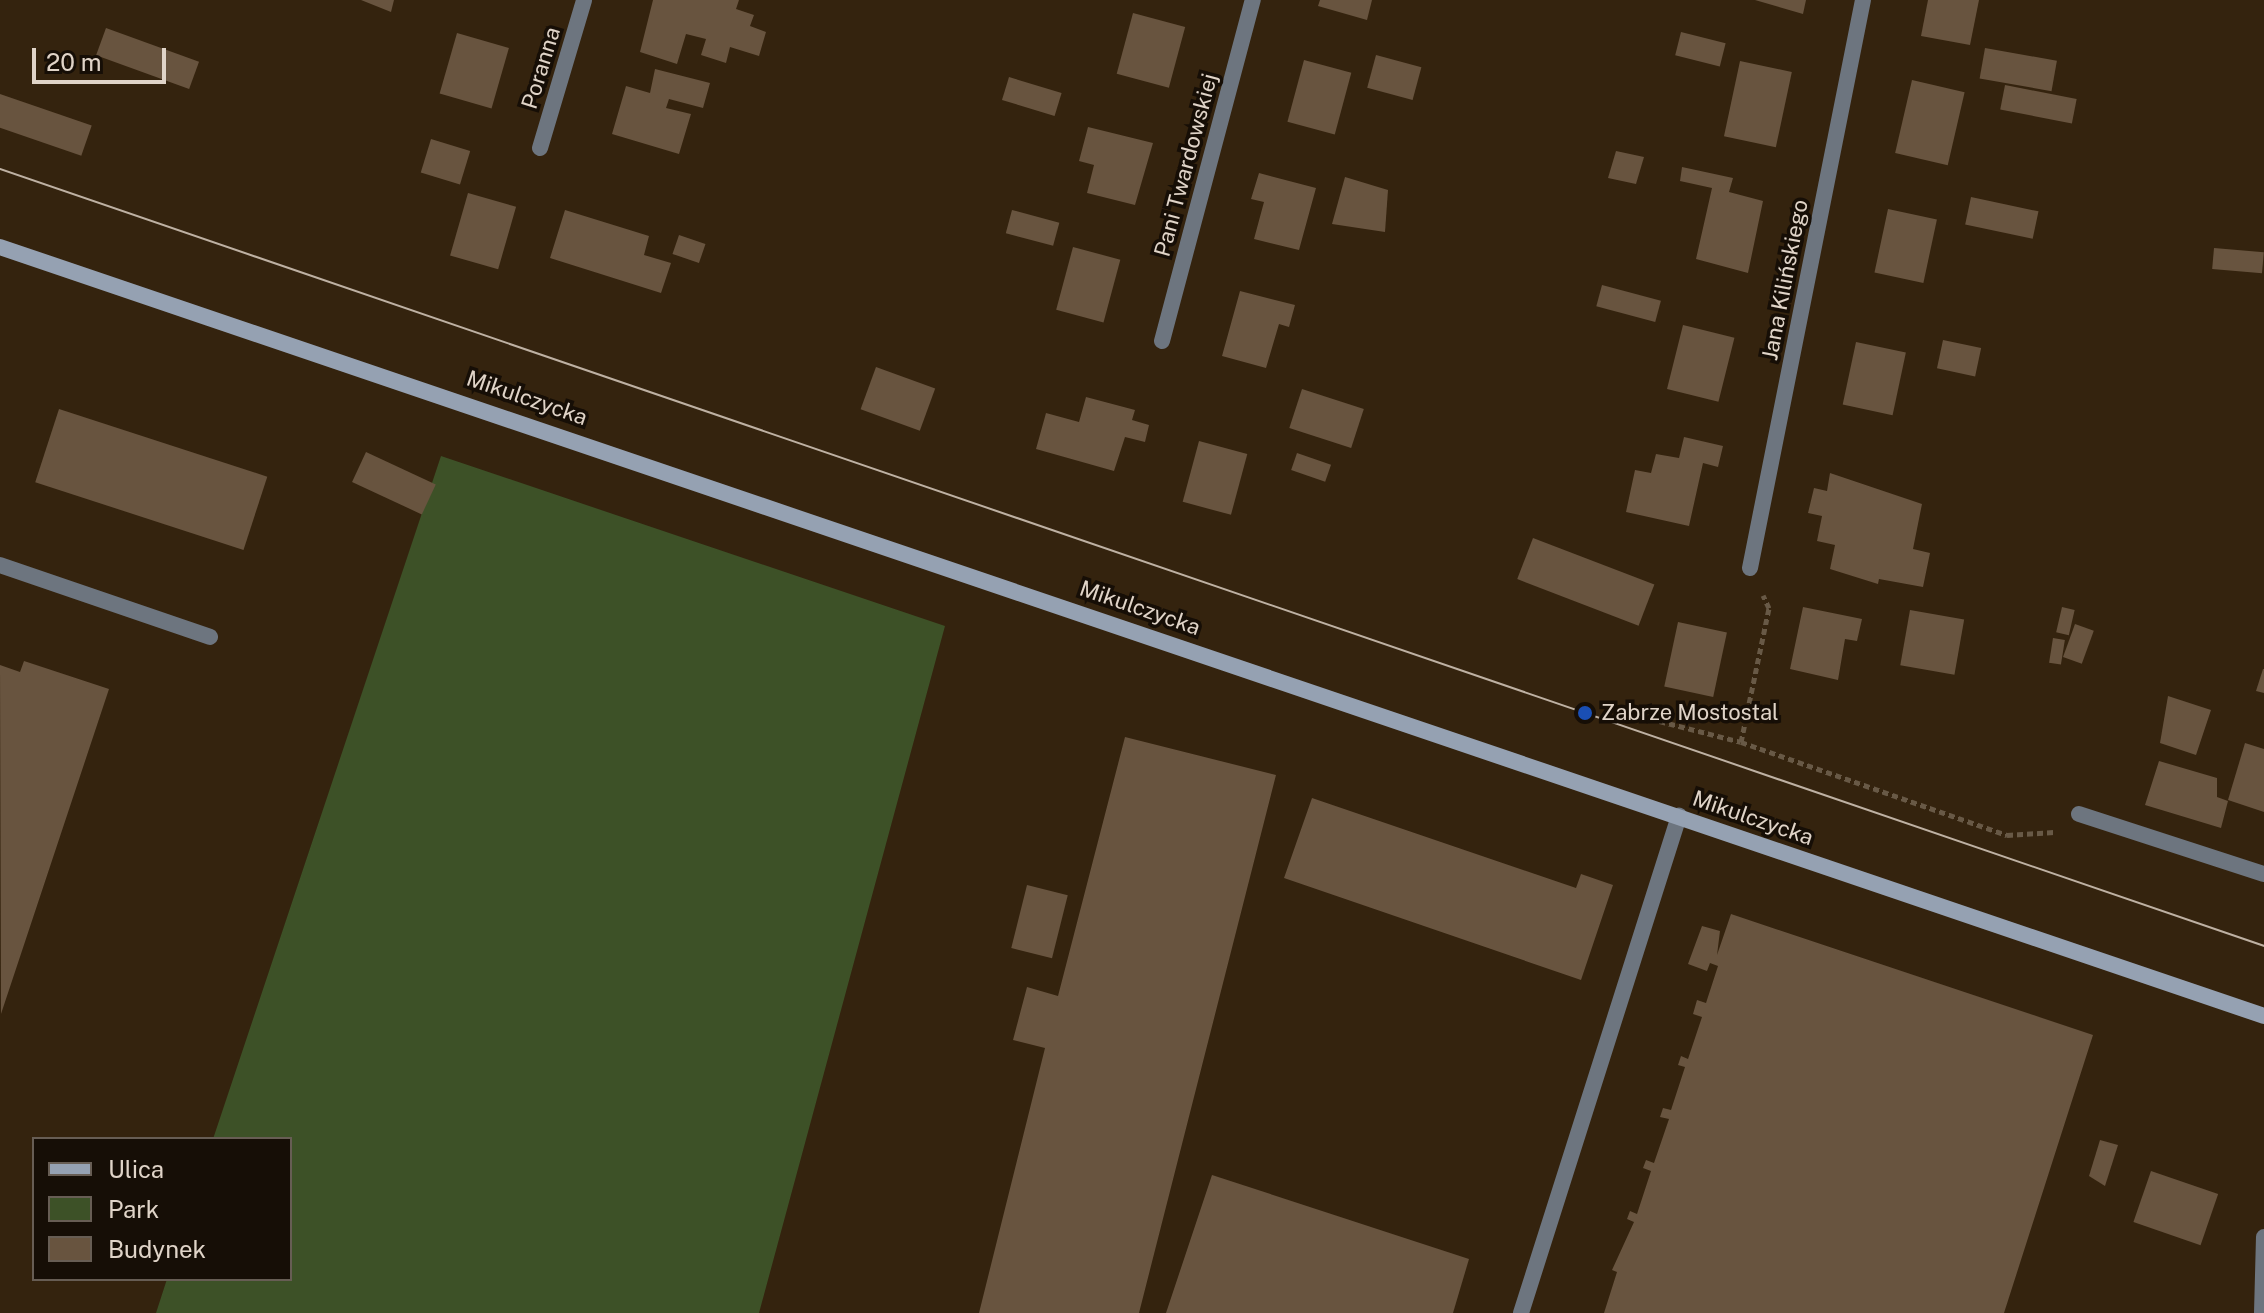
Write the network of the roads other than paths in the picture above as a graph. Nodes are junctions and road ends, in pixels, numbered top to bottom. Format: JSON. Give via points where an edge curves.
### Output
{"nodes":[{"id":1,"x":584,"y":0,"type":"edge"},
{"id":2,"x":1253,"y":0,"type":"edge"},
{"id":3,"x":1863,"y":0,"type":"edge"},
{"id":4,"x":540,"y":148,"type":"dead end"},
{"id":5,"x":0,"y":247,"type":"edge"},
{"id":6,"x":1162,"y":341,"type":"dead end"},
{"id":7,"x":0,"y":565,"type":"edge"},
{"id":8,"x":1750,"y":568,"type":"road end"},
{"id":9,"x":210,"y":637,"type":"dead end"},
{"id":10,"x":2079,"y":814,"type":"road end"},
{"id":11,"x":1679,"y":816,"type":"junction"},
{"id":12,"x":2264,"y":874,"type":"edge"},
{"id":13,"x":2264,"y":1016,"type":"edge"},
{"id":14,"x":2264,"y":1237,"type":"edge"},
{"id":15,"x":1521,"y":1313,"type":"edge"},
{"id":16,"x":2262,"y":1313,"type":"edge"}],
"edges":[{"from":1,"to":4,"type":"street","name":"Poranna"},
{"from":2,"to":6,"type":"street","name":"Pani Twardowskiej"},
{"from":3,"to":8,"type":"street","name":"Jana Kilińskiego"},
{"from":5,"to":11,"type":"main road","name":"Mikulczycka"},
{"from":7,"to":9,"type":"street"},
{"from":10,"to":12,"type":"street"},
{"from":11,"to":13,"type":"main road","name":"Mikulczycka"},
{"from":11,"to":15,"type":"street"},
{"from":14,"to":16,"type":"street"}]}
